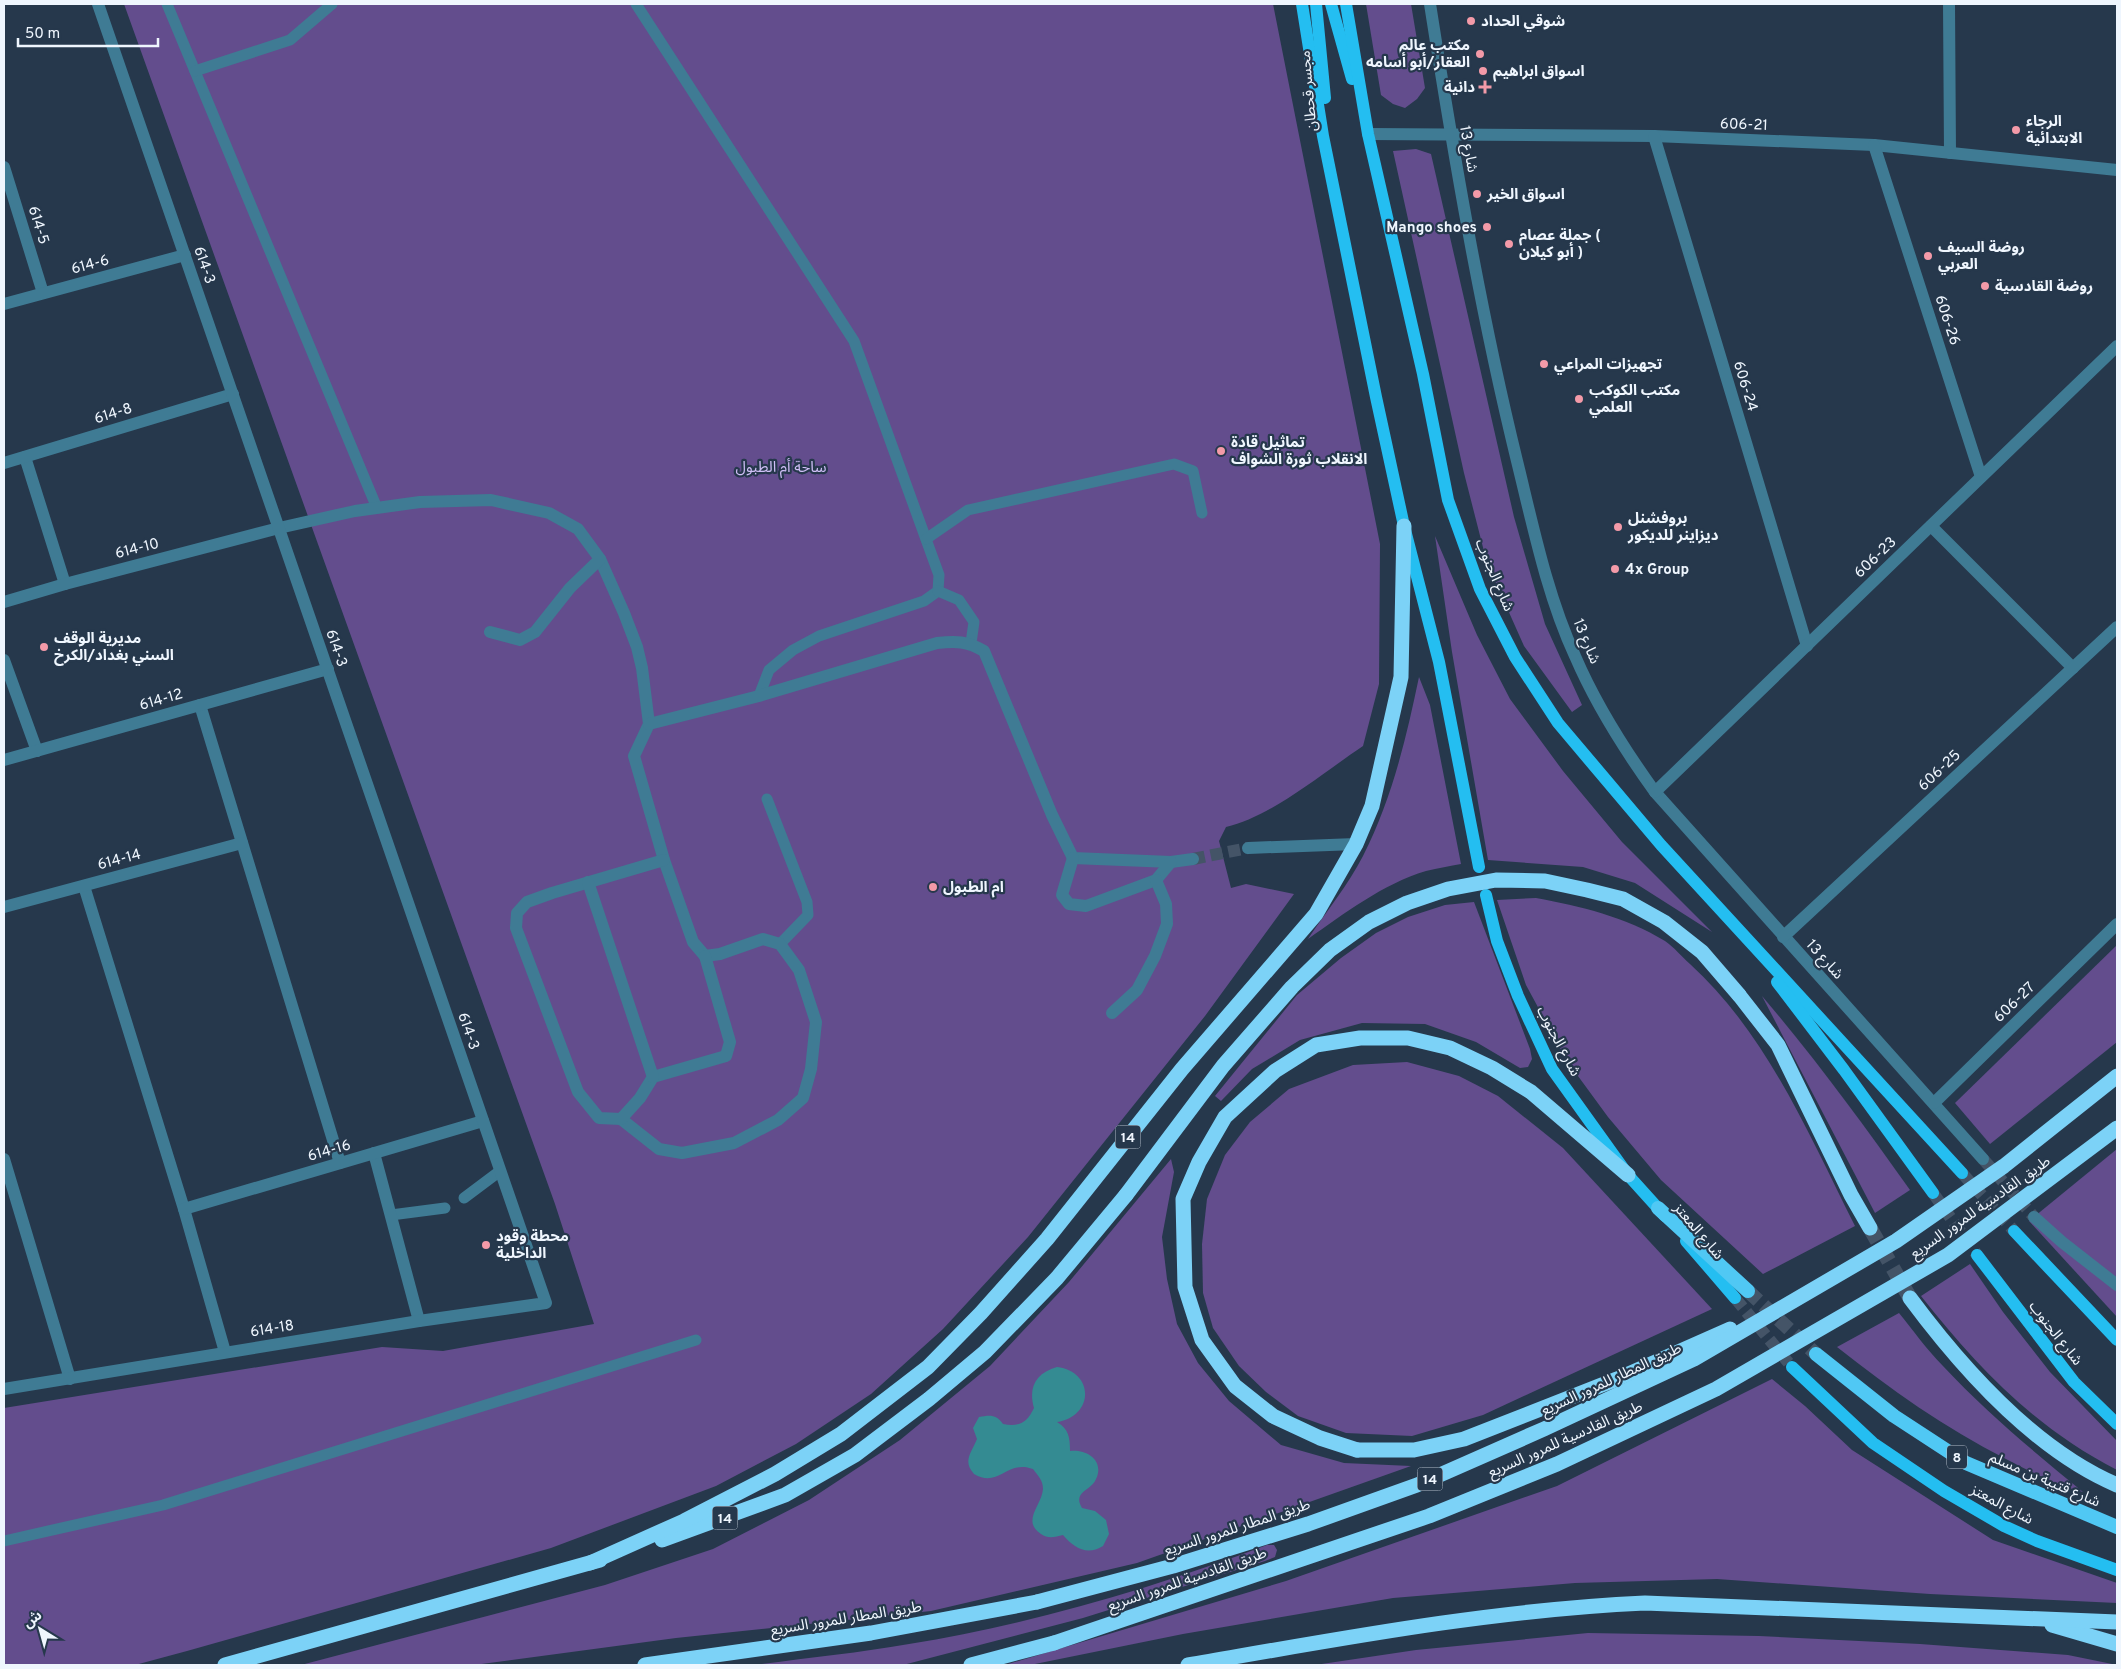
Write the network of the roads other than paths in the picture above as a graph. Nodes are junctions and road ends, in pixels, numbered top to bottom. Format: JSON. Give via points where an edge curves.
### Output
{"nodes":[{"id":1,"x":98,"y":4,"type":"edge"},
{"id":2,"x":167,"y":4,"type":"edge"},
{"id":3,"x":332,"y":4,"type":"edge"},
{"id":4,"x":636,"y":4,"type":"edge"},
{"id":5,"x":1302,"y":4,"type":"edge"},
{"id":6,"x":1316,"y":4,"type":"edge"},
{"id":7,"x":1331,"y":4,"type":"edge"},
{"id":8,"x":1346,"y":4,"type":"edge"},
{"id":9,"x":1430,"y":4,"type":"edge"},
{"id":10,"x":1949,"y":4,"type":"edge"},
{"id":11,"x":195,"y":71,"type":"junction"},
{"id":12,"x":1368,"y":134,"type":"junction"},
{"id":13,"x":1450,"y":134,"type":"junction"},
{"id":14,"x":1654,"y":136,"type":"junction"},
{"id":15,"x":1874,"y":145,"type":"junction"},
{"id":16,"x":1950,"y":153,"type":"junction"},
{"id":17,"x":1374,"y":161,"type":"junction"},
{"id":18,"x":4,"y":167,"type":"edge"},
{"id":19,"x":2117,"y":170,"type":"edge"},
{"id":20,"x":1332,"y":175,"type":"junction"},
{"id":21,"x":185,"y":256,"type":"junction"},
{"id":22,"x":43,"y":293,"type":"junction"},
{"id":23,"x":4,"y":304,"type":"edge"},
{"id":24,"x":2117,"y":346,"type":"edge"},
{"id":25,"x":233,"y":394,"type":"junction"},
{"id":26,"x":25,"y":457,"type":"junction"},
{"id":27,"x":4,"y":464,"type":"edge"},
{"id":28,"x":1982,"y":477,"type":"junction"},
{"id":29,"x":377,"y":508,"type":"junction"},
{"id":30,"x":1202,"y":513,"type":"dead end"},
{"id":31,"x":1404,"y":526,"type":"junction"},
{"id":32,"x":1931,"y":526,"type":"junction"},
{"id":33,"x":279,"y":528,"type":"junction"},
{"id":34,"x":926,"y":539,"type":"junction"},
{"id":35,"x":600,"y":559,"type":"junction"},
{"id":36,"x":65,"y":584,"type":"junction"},
{"id":37,"x":938,"y":591,"type":"junction"},
{"id":38,"x":4,"y":602,"type":"edge"},
{"id":39,"x":2117,"y":627,"type":"edge"},
{"id":40,"x":490,"y":632,"type":"dead end"},
{"id":41,"x":972,"y":643,"type":"junction"},
{"id":42,"x":1807,"y":646,"type":"junction"},
{"id":43,"x":4,"y":660,"type":"edge"},
{"id":44,"x":2073,"y":668,"type":"junction"},
{"id":45,"x":328,"y":669,"type":"junction"},
{"id":46,"x":759,"y":696,"type":"junction"},
{"id":47,"x":200,"y":705,"type":"junction"},
{"id":48,"x":650,"y":724,"type":"junction"},
{"id":49,"x":37,"y":751,"type":"junction"},
{"id":50,"x":4,"y":760,"type":"edge"},
{"id":51,"x":1655,"y":792,"type":"junction"},
{"id":52,"x":767,"y":799,"type":"dead end"},
{"id":53,"x":242,"y":843,"type":"junction"},
{"id":54,"x":1356,"y":844,"type":"junction"},
{"id":55,"x":1248,"y":848,"type":"tunnel mouth"},
{"id":56,"x":1073,"y":858,"type":"junction"},
{"id":57,"x":1193,"y":859,"type":"tunnel mouth"},
{"id":58,"x":664,"y":860,"type":"junction"},
{"id":59,"x":1171,"y":862,"type":"junction"},
{"id":60,"x":1480,"y":867,"type":"dead end"},
{"id":61,"x":1156,"y":880,"type":"junction"},
{"id":62,"x":588,"y":882,"type":"junction"},
{"id":63,"x":84,"y":886,"type":"junction"},
{"id":64,"x":1486,"y":895,"type":"dead end"},
{"id":65,"x":4,"y":907,"type":"edge"},
{"id":66,"x":2117,"y":924,"type":"edge"},
{"id":67,"x":1735,"y":928,"type":"junction"},
{"id":68,"x":1783,"y":937,"type":"junction"},
{"id":69,"x":780,"y":944,"type":"junction"},
{"id":70,"x":705,"y":956,"type":"junction"},
{"id":71,"x":1112,"y":1013,"type":"dead end"},
{"id":72,"x":2117,"y":1076,"type":"edge"},
{"id":73,"x":652,"y":1077,"type":"junction"},
{"id":74,"x":1934,"y":1104,"type":"junction"},
{"id":75,"x":621,"y":1119,"type":"junction"},
{"id":76,"x":484,"y":1121,"type":"junction"},
{"id":77,"x":2117,"y":1128,"type":"edge"},
{"id":78,"x":374,"y":1153,"type":"junction"},
{"id":79,"x":4,"y":1159,"type":"edge"},
{"id":80,"x":1983,"y":1159,"type":"tunnel mouth"},
{"id":81,"x":340,"y":1163,"type":"junction"},
{"id":82,"x":500,"y":1171,"type":"junction"},
{"id":83,"x":1962,"y":1173,"type":"tunnel mouth"},
{"id":84,"x":1628,"y":1175,"type":"junction"},
{"id":85,"x":1933,"y":1193,"type":"tunnel mouth"},
{"id":86,"x":464,"y":1198,"type":"dead end"},
{"id":87,"x":184,"y":1208,"type":"junction"},
{"id":88,"x":445,"y":1208,"type":"dead end"},
{"id":89,"x":1658,"y":1208,"type":"junction"},
{"id":90,"x":391,"y":1215,"type":"junction"},
{"id":91,"x":2034,"y":1217,"type":"tunnel mouth"},
{"id":92,"x":1870,"y":1228,"type":"tunnel mouth"},
{"id":93,"x":2014,"y":1231,"type":"tunnel mouth"},
{"id":94,"x":1977,"y":1255,"type":"tunnel mouth"},
{"id":95,"x":2117,"y":1286,"type":"edge"},
{"id":96,"x":1748,"y":1291,"type":"tunnel mouth"},
{"id":97,"x":1734,"y":1298,"type":"tunnel mouth"},
{"id":98,"x":1800,"y":1298,"type":"junction"},
{"id":99,"x":1910,"y":1298,"type":"tunnel mouth"},
{"id":100,"x":546,"y":1303,"type":"joint"},
{"id":101,"x":419,"y":1321,"type":"junction"},
{"id":102,"x":696,"y":1340,"type":"dead end"},
{"id":103,"x":2117,"y":1340,"type":"edge"},
{"id":104,"x":225,"y":1352,"type":"junction"},
{"id":105,"x":1816,"y":1354,"type":"tunnel mouth"},
{"id":106,"x":1792,"y":1367,"type":"tunnel mouth"},
{"id":107,"x":70,"y":1378,"type":"junction"},
{"id":108,"x":4,"y":1389,"type":"edge"},
{"id":109,"x":2117,"y":1424,"type":"edge"},
{"id":110,"x":2117,"y":1485,"type":"edge"},
{"id":111,"x":2117,"y":1527,"type":"edge"},
{"id":112,"x":4,"y":1541,"type":"edge"},
{"id":113,"x":590,"y":1563,"type":"junction"},
{"id":114,"x":2117,"y":1570,"type":"edge"},
{"id":115,"x":2029,"y":1618,"type":"junction"},
{"id":116,"x":2117,"y":1622,"type":"edge"},
{"id":117,"x":2117,"y":1644,"type":"edge"},
{"id":118,"x":225,"y":1665,"type":"edge"},
{"id":119,"x":645,"y":1665,"type":"edge"},
{"id":120,"x":971,"y":1665,"type":"edge"},
{"id":121,"x":1188,"y":1665,"type":"edge"}],
"edges":[{"from":1,"to":21,"type":"street","name":"614-3"},
{"from":2,"to":11,"type":"lane"},
{"from":3,"to":11,"type":"lane","via":[[290,40]]},
{"from":4,"to":34,"type":"lane","via":[[854,341]]},
{"from":5,"to":20,"type":"main road"},
{"from":6,"to":20,"type":"main road","name":"مجسر قحطان"},
{"from":7,"to":17,"type":"main road"},
{"from":8,"to":12,"type":"main road"},
{"from":9,"to":13,"type":"street","name":"شارع 13"},
{"from":10,"to":16,"type":"street"},
{"from":11,"to":29,"type":"lane"},
{"from":12,"to":13,"type":"street","name":"606-21"},
{"from":12,"to":17,"type":"main road"},
{"from":13,"to":14,"type":"street","name":"606-21"},
{"from":13,"to":51,"type":"street","name":"شارع 13","via":[[1498,380],[1555,605],[1597,703]]},
{"from":14,"to":15,"type":"street","name":"606-21"},
{"from":14,"to":42,"type":"street","name":"606-24"},
{"from":15,"to":16,"type":"street","name":"606-21"},
{"from":15,"to":28,"type":"street","name":"606-26"},
{"from":16,"to":19,"type":"street","name":"606-21"},
{"from":17,"to":67,"type":"main road","name":"شارع الجنوب","via":[[1448,500],[1480,589],[1515,657],[1558,723],[1660,845]]},
{"from":18,"to":22,"type":"street","name":"614-5"},
{"from":20,"to":31,"type":"main road"},
{"from":21,"to":22,"type":"street","name":"614-6"},
{"from":21,"to":25,"type":"street","name":"614-3"},
{"from":22,"to":23,"type":"street","name":"614-6"},
{"from":24,"to":28,"type":"street","name":"606-23"},
{"from":25,"to":26,"type":"street","name":"614-8"},
{"from":25,"to":33,"type":"street","name":"614-3"},
{"from":26,"to":27,"type":"street","name":"614-8"},
{"from":26,"to":36,"type":"street"},
{"from":28,"to":32,"type":"street","name":"606-23"},
{"from":29,"to":33,"type":"street","name":"614-10"},
{"from":29,"to":35,"type":"street","name":"614-10","via":[[420,502],[492,500],[549,513],[578,529]]},
{"from":30,"to":34,"type":"lane","via":[[1193,470],[1174,464],[968,510]]},
{"from":31,"to":54,"type":"highway","number":"14","via":[[1401,677],[1372,806]]},
{"from":31,"to":60,"type":"main road","via":[[1439,662]]},
{"from":32,"to":42,"type":"street","name":"606-23"},
{"from":32,"to":44,"type":"street"},
{"from":33,"to":36,"type":"street","name":"614-10"},
{"from":33,"to":45,"type":"street","name":"614-3"},
{"from":34,"to":37,"type":"lane","via":[[939,575]]},
{"from":35,"to":40,"type":"street","via":[[570,588],[535,632],[520,640]]},
{"from":35,"to":48,"type":"street","name":"614-10","via":[[637,647]]},
{"from":36,"to":38,"type":"street","name":"614-10"},
{"from":37,"to":41,"type":"lane","via":[[959,600],[974,622]]},
{"from":37,"to":46,"type":"lane","via":[[924,601],[819,636],[793,650],[769,670]]},
{"from":39,"to":44,"type":"street","name":"606-25"},
{"from":41,"to":46,"type":"street","via":[[957,640],[937,643]]},
{"from":41,"to":56,"type":"street","via":[[984,651]]},
{"from":42,"to":51,"type":"street","name":"606-23"},
{"from":43,"to":49,"type":"street"},
{"from":44,"to":68,"type":"street","name":"606-25"},
{"from":45,"to":47,"type":"street","name":"614-12"},
{"from":45,"to":76,"type":"street","name":"614-3"},
{"from":46,"to":48,"type":"street"},
{"from":47,"to":49,"type":"street","name":"614-12"},
{"from":47,"to":53,"type":"street"},
{"from":48,"to":58,"type":"street","via":[[634,756]]},
{"from":49,"to":50,"type":"street","name":"614-12"},
{"from":51,"to":68,"type":"street","name":"شارع 13"},
{"from":52,"to":69,"type":"lane","via":[[808,915]]},
{"from":53,"to":63,"type":"street","name":"614-14"},
{"from":53,"to":81,"type":"street"},
{"from":54,"to":55,"type":"street"},
{"from":54,"to":113,"type":"highway","number":"14","via":[[1316,914],[1182,1069],[1047,1239],[928,1367],[841,1434],[774,1474],[684,1521]]},
{"from":56,"to":59,"type":"street"},
{"from":56,"to":61,"type":"street","via":[[1062,895],[1069,904],[1086,906]]},
{"from":57,"to":59,"type":"street"},
{"from":58,"to":62,"type":"street"},
{"from":58,"to":70,"type":"street","via":[[693,942]]},
{"from":59,"to":61,"type":"street"},
{"from":61,"to":71,"type":"street","via":[[1166,904],[1167,924],[1156,956],[1137,990]]},
{"from":62,"to":73,"type":"street"},
{"from":62,"to":75,"type":"street","via":[[527,902],[518,914],[516,928],[578,1092],[599,1118]]},
{"from":63,"to":65,"type":"street","name":"614-14"},
{"from":63,"to":87,"type":"street"},
{"from":64,"to":84,"type":"main road","name":"شارع الجنوب","via":[[1497,941],[1511,978],[1552,1069]]},
{"from":66,"to":74,"type":"street","name":"606-27"},
{"from":67,"to":83,"type":"main road","name":"شارع الجنوب"},
{"from":67,"to":85,"type":"main road","name":"شارع الجنوب"},
{"from":68,"to":74,"type":"street","name":"شارع 13"},
{"from":69,"to":70,"type":"street","via":[[763,939]]},
{"from":69,"to":75,"type":"street","via":[[799,970],[816,1022],[811,1069],[803,1098],[778,1120],[734,1143],[682,1154],[659,1149]]},
{"from":70,"to":73,"type":"street","via":[[730,1042],[726,1056]]},
{"from":72,"to":98,"type":"highway","name":"طريق القادسية للمرور السريع","bridge":true,"via":[[2004,1166],[1896,1240]]},
{"from":73,"to":75,"type":"street","via":[[640,1098]]},
{"from":74,"to":80,"type":"street","name":"شارع 13"},
{"from":76,"to":78,"type":"street","name":"614-16"},
{"from":76,"to":82,"type":"street","name":"614-3"},
{"from":77,"to":120,"type":"highway","name":"طريق القادسية للمرور السريع","bridge":true,"via":[[1948,1255],[1716,1389],[1558,1464],[1429,1516],[1054,1643]]},
{"from":78,"to":81,"type":"street","name":"614-16"},
{"from":78,"to":90,"type":"street"},
{"from":79,"to":107,"type":"street"},
{"from":81,"to":87,"type":"street","name":"614-16"},
{"from":82,"to":86,"type":"lane"},
{"from":82,"to":100,"type":"street","name":"614-3"},
{"from":84,"to":89,"type":"main road","name":"شارع الجنوب"},
{"from":84,"to":98,"type":"highway","bridge":true,"via":[[1531,1092],[1450,1048],[1408,1038],[1360,1038],[1316,1044],[1275,1071],[1225,1117],[1200,1162],[1183,1199],[1185,1287],[1202,1340],[1235,1386],[1273,1416],[1320,1438],[1357,1450],[1414,1450],[1464,1439],[1617,1379]]},
{"from":87,"to":104,"type":"street"},
{"from":88,"to":90,"type":"lane"},
{"from":89,"to":96,"type":"highway"},
{"from":89,"to":97,"type":"main road","name":"شارع المعتز"},
{"from":90,"to":101,"type":"street"},
{"from":91,"to":95,"type":"street"},
{"from":92,"to":113,"type":"highway","number":"14","bridge":true,"via":[[1778,1045],[1702,952],[1664,922],[1623,899],[1587,890],[1545,882],[1496,880],[1448,889],[1408,902],[1369,922],[1330,950],[1292,987],[1223,1066],[1126,1195],[1057,1278],[985,1352],[929,1399],[855,1455],[785,1495],[685,1533]]},
{"from":93,"to":103,"type":"main road"},
{"from":94,"to":109,"type":"main road","name":"شارع الجنوب","via":[[2074,1382]]},
{"from":98,"to":119,"type":"highway","name":"طريق المطار للمرور السريع","number":"14","bridge":true,"via":[[1694,1360],[1553,1425],[1417,1485],[1308,1524],[1174,1566],[1037,1602],[871,1633]]},
{"from":99,"to":110,"type":"highway","via":[[1962,1364],[2027,1428],[2068,1457]]},
{"from":100,"to":101,"type":"street","name":"614-18"},
{"from":101,"to":104,"type":"street","name":"614-18"},
{"from":102,"to":112,"type":"lane","via":[[163,1505]]},
{"from":104,"to":107,"type":"street","name":"614-18"},
{"from":105,"to":111,"type":"highway","name":"شارع قتيبة بن مسلم","number":"8","via":[[1894,1416],[1966,1463]]},
{"from":106,"to":114,"type":"main road","name":"شارع المعتز","via":[[1872,1443],[1944,1491],[2004,1526]]},
{"from":107,"to":108,"type":"street","name":"614-18"},
{"from":113,"to":118,"type":"highway","number":"14"},
{"from":115,"to":116,"type":"highway"},
{"from":115,"to":117,"type":"highway"},
{"from":115,"to":121,"type":"highway","via":[[1644,1603],[1583,1605],[1395,1629]]}]}
